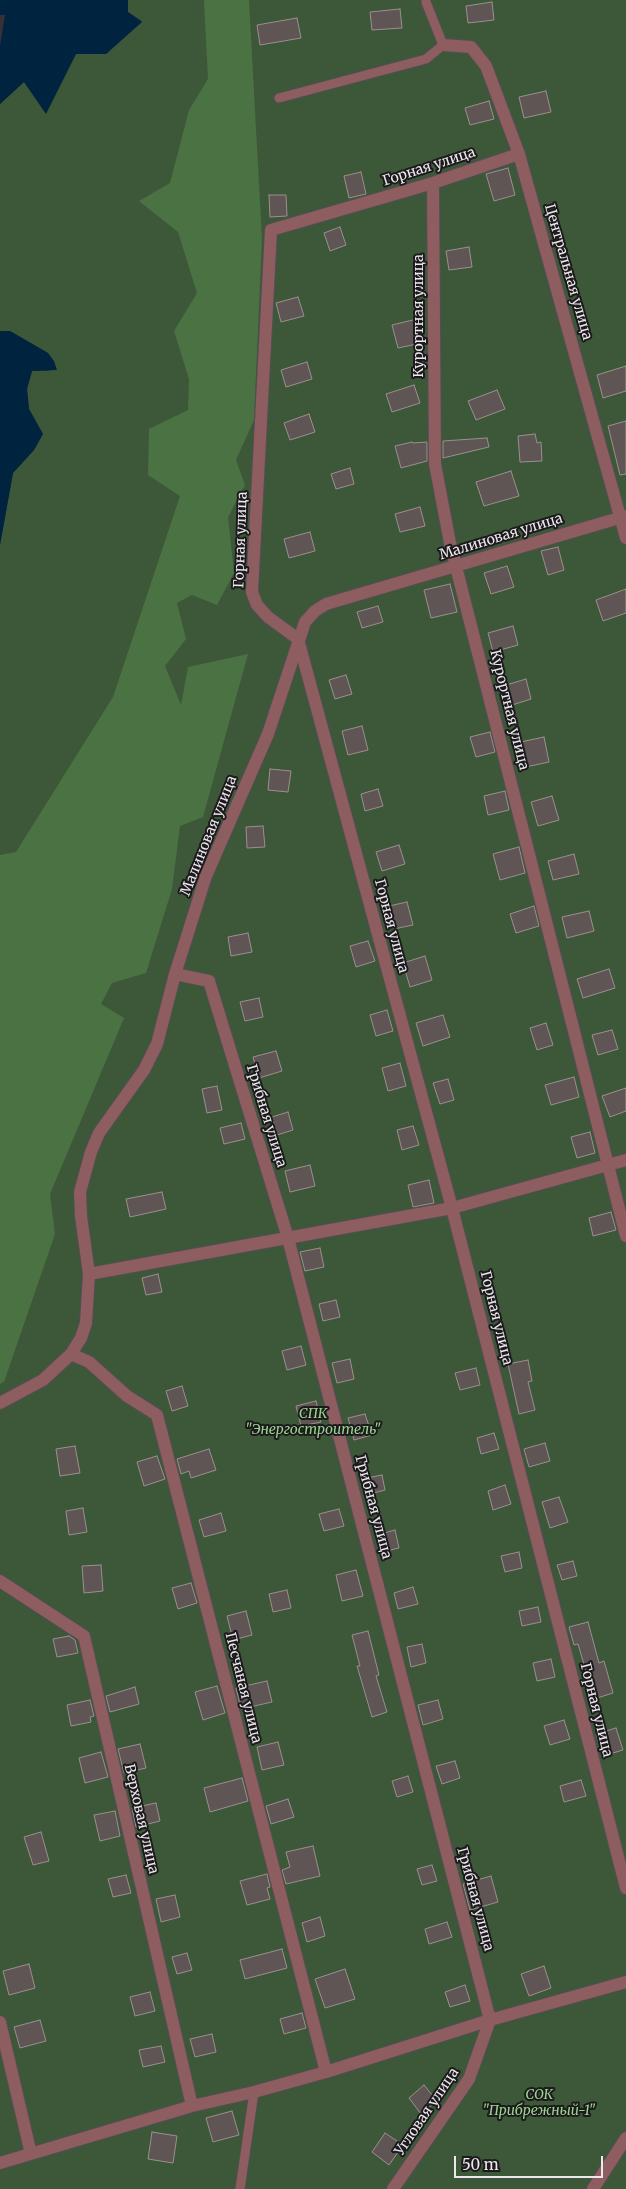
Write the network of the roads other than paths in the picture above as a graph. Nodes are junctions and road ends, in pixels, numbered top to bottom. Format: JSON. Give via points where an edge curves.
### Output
{"nodes":[{"id":1,"x":426,"y":2,"type":"dead end"},
{"id":2,"x":444,"y":45,"type":"junction"},
{"id":3,"x":279,"y":98,"type":"dead end"},
{"id":4,"x":519,"y":154,"type":"junction"},
{"id":5,"x":433,"y":183,"type":"junction"},
{"id":6,"x":623,"y":516,"type":"edge"},
{"id":7,"x":626,"y":538,"type":"edge"},
{"id":8,"x":457,"y":566,"type":"junction"},
{"id":9,"x":298,"y":639,"type":"junction"},
{"id":10,"x":175,"y":974,"type":"junction"},
{"id":11,"x":626,"y":1160,"type":"edge"},
{"id":12,"x":608,"y":1165,"type":"junction"},
{"id":13,"x":452,"y":1208,"type":"junction"},
{"id":14,"x":626,"y":1236,"type":"edge"},
{"id":15,"x":288,"y":1238,"type":"junction"},
{"id":16,"x":89,"y":1274,"type":"junction"},
{"id":17,"x":72,"y":1354,"type":"junction"},
{"id":18,"x":0,"y":1403,"type":"edge"},
{"id":19,"x":0,"y":1581,"type":"edge"},
{"id":20,"x":626,"y":1888,"type":"edge"},
{"id":21,"x":626,"y":1982,"type":"edge"},
{"id":22,"x":490,"y":2020,"type":"junction"},
{"id":23,"x":0,"y":2022,"type":"edge"},
{"id":24,"x":326,"y":2072,"type":"junction"},
{"id":25,"x":254,"y":2092,"type":"junction"},
{"id":26,"x":192,"y":2106,"type":"junction"},
{"id":27,"x":626,"y":2138,"type":"edge"},
{"id":28,"x":30,"y":2154,"type":"junction"},
{"id":29,"x":0,"y":2163,"type":"edge"},
{"id":30,"x":240,"y":2189,"type":"edge"},
{"id":31,"x":392,"y":2189,"type":"edge"},
{"id":32,"x":593,"y":2189,"type":"edge"}],
"edges":[{"from":1,"to":2,"type":"lane"},
{"from":2,"to":3,"type":"lane","via":[[426,59]]},
{"from":2,"to":4,"type":"street","name":"Центральная улица","via":[[470,47],[486,66]]},
{"from":4,"to":5,"type":"street","name":"Горная улица"},
{"from":4,"to":6,"type":"street","name":"Центральная улица"},
{"from":5,"to":8,"type":"street","name":"Курортная улица","via":[[434,464]]},
{"from":5,"to":9,"type":"street","name":"Горная улица","via":[[271,230],[252,592],[257,605],[268,617]]},
{"from":6,"to":7,"type":"street","name":"Центральная улица"},
{"from":6,"to":8,"type":"street","name":"Малиновая улица"},
{"from":8,"to":9,"type":"street","name":"Малиновая улица","via":[[326,604],[305,622]]},
{"from":8,"to":12,"type":"street","name":"Курортная улица"},
{"from":9,"to":10,"type":"street","name":"Малиновая улица","via":[[268,734],[206,876]]},
{"from":9,"to":13,"type":"street","name":"Горная улица"},
{"from":10,"to":15,"type":"street","name":"Грибная улица","via":[[209,981]]},
{"from":10,"to":16,"type":"street","name":"Малиновая улица","via":[[157,1044],[144,1070],[99,1133],[87,1165],[80,1192]]},
{"from":11,"to":12,"type":"street"},
{"from":12,"to":13,"type":"street"},
{"from":12,"to":14,"type":"street","name":"Курортная улица"},
{"from":13,"to":15,"type":"street"},
{"from":13,"to":20,"type":"street","name":"Горная улица"},
{"from":15,"to":16,"type":"street"},
{"from":15,"to":22,"type":"street","name":"Грибная улица"},
{"from":16,"to":17,"type":"street","name":"Малиновая улица","via":[[86,1323]]},
{"from":17,"to":18,"type":"street","name":"Малиновая улица","via":[[43,1380]]},
{"from":17,"to":24,"type":"street","name":"Песчаная улица","via":[[88,1362],[127,1396],[157,1415]]},
{"from":19,"to":26,"type":"street","name":"Верховая улица","via":[[84,1636]]},
{"from":21,"to":22,"type":"street"},
{"from":22,"to":24,"type":"street"},
{"from":22,"to":31,"type":"street","name":"Угловая улица","via":[[469,2079]]},
{"from":23,"to":28,"type":"street"},
{"from":24,"to":25,"type":"street"},
{"from":25,"to":26,"type":"street"},
{"from":25,"to":30,"type":"lane"},
{"from":26,"to":28,"type":"street"},
{"from":27,"to":32,"type":"street"},
{"from":28,"to":29,"type":"street"}]}
